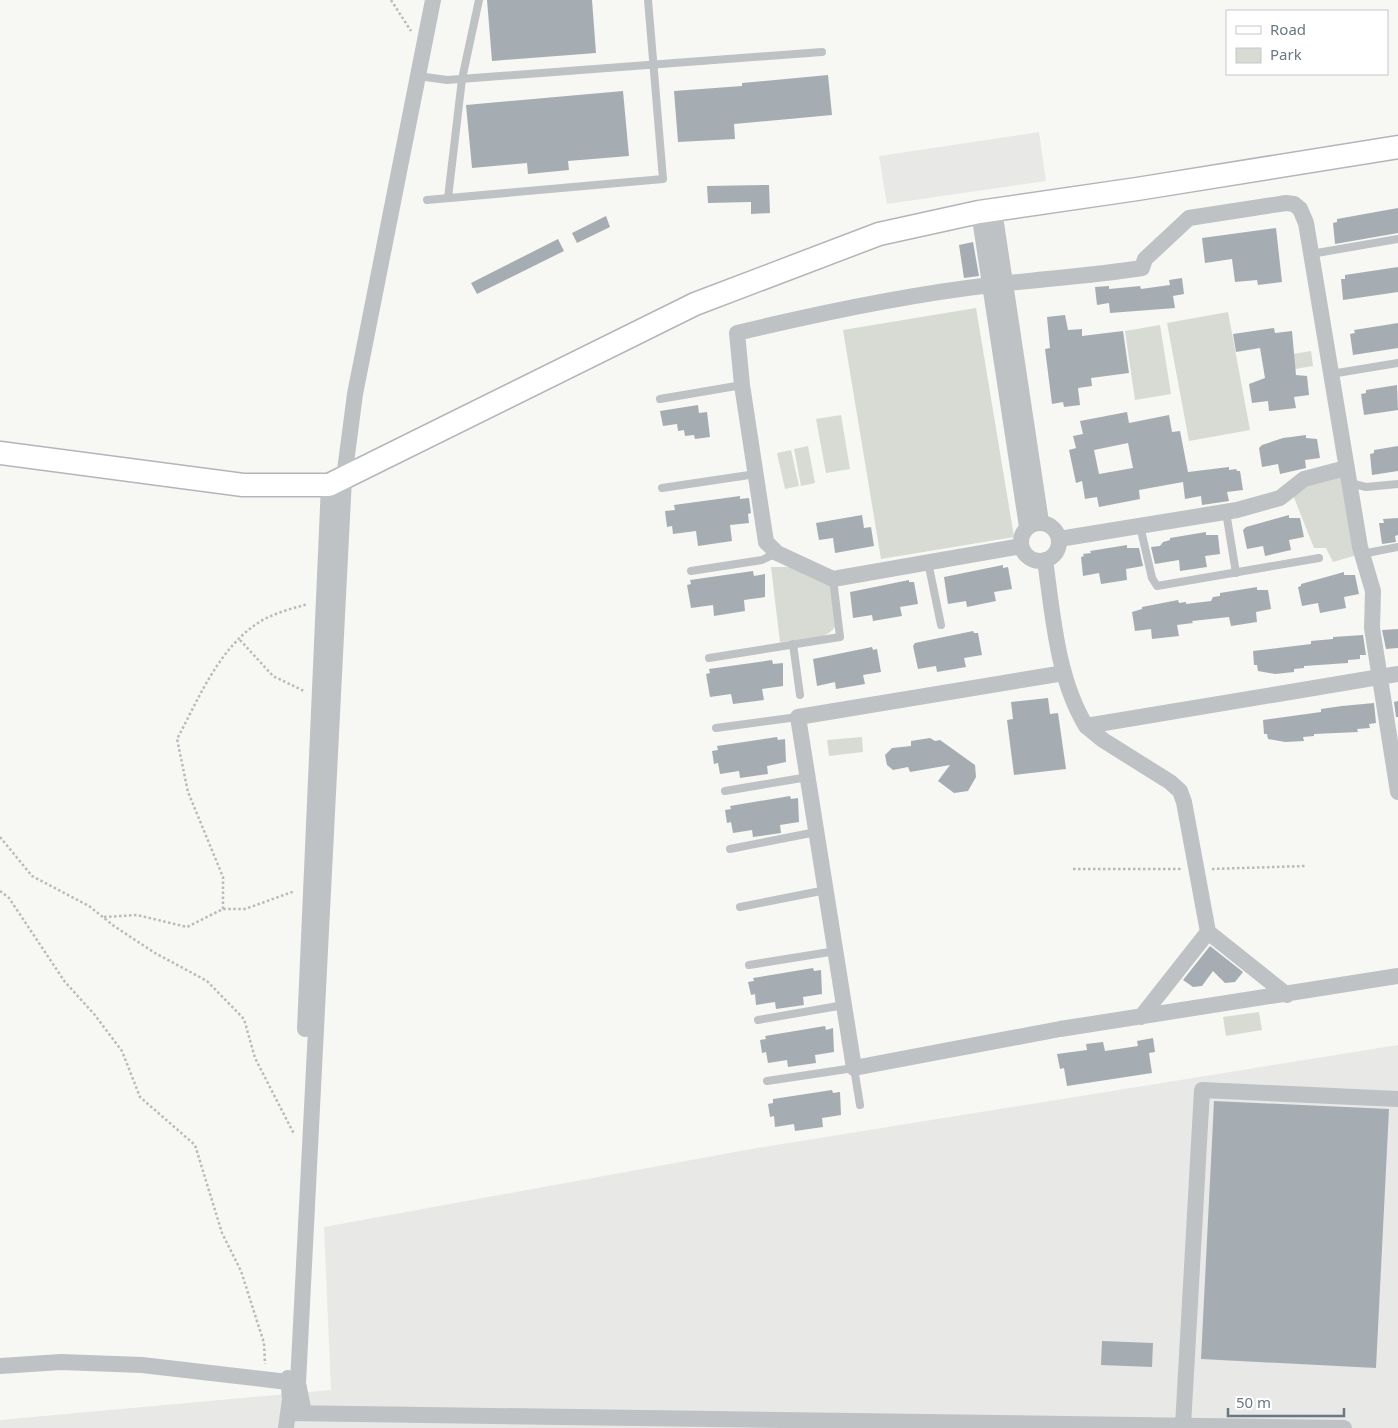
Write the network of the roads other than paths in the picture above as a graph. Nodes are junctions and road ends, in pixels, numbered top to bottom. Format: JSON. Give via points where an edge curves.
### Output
{"nodes":[{"id":1,"x":433,"y":0,"type":"edge"},
{"id":2,"x":479,"y":0,"type":"edge"},
{"id":3,"x":648,"y":0,"type":"edge"},
{"id":4,"x":822,"y":52,"type":"dead end"},
{"id":5,"x":653,"y":65,"type":"junction"},
{"id":6,"x":418,"y":76,"type":"junction"},
{"id":7,"x":462,"y":79,"type":"junction"},
{"id":8,"x":1398,"y":147,"type":"edge"},
{"id":9,"x":448,"y":198,"type":"junction"},
{"id":10,"x":427,"y":200,"type":"dead end"},
{"id":11,"x":986,"y":211,"type":"junction"},
{"id":12,"x":1398,"y":239,"type":"edge"},
{"id":13,"x":1311,"y":254,"type":"junction"},
{"id":14,"x":997,"y":284,"type":"junction"},
{"id":15,"x":1398,"y":363,"type":"edge"},
{"id":16,"x":1331,"y":374,"type":"junction"},
{"id":17,"x":742,"y":385,"type":"junction"},
{"id":18,"x":660,"y":399,"type":"dead end"},
{"id":19,"x":0,"y":453,"type":"edge"},
{"id":20,"x":756,"y":474,"type":"junction"},
{"id":21,"x":1347,"y":475,"type":"junction"},
{"id":22,"x":337,"y":482,"type":"junction"},
{"id":23,"x":1398,"y":484,"type":"edge"},
{"id":24,"x":662,"y":488,"type":"dead end"},
{"id":25,"x":1226,"y":512,"type":"junction"},
{"id":26,"x":1034,"y":525,"type":"junction"},
{"id":27,"x":1140,"y":526,"type":"junction"},
{"id":28,"x":1060,"y":539,"type":"junction"},
{"id":29,"x":1021,"y":546,"type":"junction"},
{"id":30,"x":1398,"y":547,"type":"edge"},
{"id":31,"x":777,"y":553,"type":"junction"},
{"id":32,"x":1362,"y":554,"type":"junction"},
{"id":33,"x":1319,"y":558,"type":"dead end"},
{"id":34,"x":1045,"y":560,"type":"junction"},
{"id":35,"x":928,"y":562,"type":"junction"},
{"id":36,"x":691,"y":571,"type":"dead end"},
{"id":37,"x":1236,"y":572,"type":"junction"},
{"id":38,"x":833,"y":580,"type":"junction"},
{"id":39,"x":941,"y":625,"type":"dead end"},
{"id":40,"x":793,"y":644,"type":"junction"},
{"id":41,"x":709,"y":658,"type":"dead end"},
{"id":42,"x":1064,"y":673,"type":"junction"},
{"id":43,"x":1398,"y":674,"type":"edge"},
{"id":44,"x":1380,"y":677,"type":"junction"},
{"id":45,"x":800,"y":695,"type":"dead end"},
{"id":46,"x":798,"y":717,"type":"junction"},
{"id":47,"x":1086,"y":726,"type":"junction"},
{"id":48,"x":716,"y":728,"type":"dead end"},
{"id":49,"x":808,"y":777,"type":"junction"},
{"id":50,"x":725,"y":791,"type":"dead end"},
{"id":51,"x":1398,"y":792,"type":"edge"},
{"id":52,"x":817,"y":832,"type":"junction"},
{"id":53,"x":730,"y":849,"type":"dead end"},
{"id":54,"x":826,"y":890,"type":"junction"},
{"id":55,"x":740,"y":907,"type":"dead end"},
{"id":56,"x":1208,"y":932,"type":"junction"},
{"id":57,"x":836,"y":951,"type":"junction"},
{"id":58,"x":749,"y":965,"type":"dead end"},
{"id":59,"x":1398,"y":976,"type":"edge"},
{"id":60,"x":1287,"y":995,"type":"junction"},
{"id":61,"x":844,"y":1005,"type":"junction"},
{"id":62,"x":1141,"y":1017,"type":"junction"},
{"id":63,"x":758,"y":1020,"type":"dead end"},
{"id":64,"x":854,"y":1068,"type":"junction"},
{"id":65,"x":767,"y":1081,"type":"dead end"},
{"id":66,"x":1398,"y":1099,"type":"edge"},
{"id":67,"x":860,"y":1105,"type":"dead end"},
{"id":68,"x":0,"y":1366,"type":"edge"},
{"id":69,"x":288,"y":1382,"type":"junction"},
{"id":70,"x":292,"y":1418,"type":"edge"},
{"id":71,"x":1010,"y":1425,"type":"edge"},
{"id":72,"x":1183,"y":1426,"type":"junction"},
{"id":73,"x":1344,"y":1428,"type":"edge"}],
"edges":[{"from":1,"to":6,"type":"street"},
{"from":2,"to":7,"type":"lane"},
{"from":3,"to":5,"type":"lane"},
{"from":4,"to":5,"type":"lane"},
{"from":5,"to":7,"type":"lane"},
{"from":5,"to":9,"type":"lane","via":[[663,179]]},
{"from":6,"to":7,"type":"lane"},
{"from":6,"to":22,"type":"street"},
{"from":7,"to":9,"type":"lane"},
{"from":8,"to":11,"type":"main road"},
{"from":9,"to":10,"type":"lane"},
{"from":11,"to":14,"type":"street"},
{"from":11,"to":22,"type":"main road","via":[[879,234],[695,304]]},
{"from":12,"to":13,"type":"lane"},
{"from":13,"to":14,"type":"street","via":[[1304,213],[1294,204],[1279,203],[1189,218],[1145,259],[1142,268],[1086,277]]},
{"from":13,"to":16,"type":"street"},
{"from":14,"to":17,"type":"street","via":[[862,306],[737,333]]},
{"from":14,"to":26,"type":"street"},
{"from":15,"to":16,"type":"lane"},
{"from":16,"to":21,"type":"street"},
{"from":17,"to":18,"type":"lane"},
{"from":17,"to":20,"type":"street"},
{"from":19,"to":22,"type":"main road","via":[[243,485]]},
{"from":20,"to":24,"type":"lane"},
{"from":20,"to":31,"type":"street","via":[[766,542]]},
{"from":21,"to":23,"type":"lane","via":[[1366,487]]},
{"from":21,"to":25,"type":"street","via":[[1304,479],[1280,498]]},
{"from":21,"to":32,"type":"street"},
{"from":22,"to":69,"type":"street","via":[[324,599]]},
{"from":22,"to":70,"type":"street","via":[[298,1383]]},
{"from":25,"to":27,"type":"street"},
{"from":25,"to":37,"type":"lane"},
{"from":26,"to":28,"type":"street","via":[[1053,527]]},
{"from":26,"to":29,"type":"street","via":[[1023,532]]},
{"from":27,"to":28,"type":"street"},
{"from":27,"to":37,"type":"lane","via":[[1152,578],[1157,586]]},
{"from":28,"to":34,"type":"street","via":[[1056,553]]},
{"from":29,"to":34,"type":"street","via":[[1027,556]]},
{"from":29,"to":35,"type":"street"},
{"from":30,"to":32,"type":"lane"},
{"from":31,"to":36,"type":"lane","via":[[762,560]]},
{"from":31,"to":38,"type":"street"},
{"from":32,"to":44,"type":"street","via":[[1373,591],[1372,628]]},
{"from":33,"to":37,"type":"lane"},
{"from":34,"to":42,"type":"street"},
{"from":35,"to":38,"type":"street"},
{"from":35,"to":39,"type":"lane"},
{"from":38,"to":40,"type":"lane","via":[[840,637]]},
{"from":40,"to":41,"type":"lane"},
{"from":40,"to":45,"type":"lane"},
{"from":42,"to":46,"type":"street"},
{"from":42,"to":47,"type":"street","via":[[1074,706]]},
{"from":43,"to":44,"type":"street"},
{"from":44,"to":47,"type":"street"},
{"from":44,"to":51,"type":"street"},
{"from":46,"to":48,"type":"lane"},
{"from":46,"to":49,"type":"street"},
{"from":47,"to":56,"type":"street","via":[[1180,791]]},
{"from":49,"to":50,"type":"lane"},
{"from":49,"to":52,"type":"street"},
{"from":52,"to":53,"type":"lane"},
{"from":52,"to":54,"type":"street"},
{"from":54,"to":55,"type":"lane"},
{"from":54,"to":57,"type":"street"},
{"from":56,"to":60,"type":"street"},
{"from":56,"to":62,"type":"street"},
{"from":57,"to":58,"type":"lane"},
{"from":57,"to":61,"type":"street"},
{"from":59,"to":60,"type":"street"},
{"from":60,"to":62,"type":"street"},
{"from":61,"to":63,"type":"lane"},
{"from":61,"to":64,"type":"street"},
{"from":62,"to":64,"type":"street"},
{"from":64,"to":65,"type":"lane"},
{"from":64,"to":67,"type":"lane"},
{"from":66,"to":72,"type":"street","via":[[1202,1090]]},
{"from":68,"to":69,"type":"street","via":[[61,1362],[142,1365]]},
{"from":69,"to":70,"type":"street"},
{"from":70,"to":71,"type":"street"},
{"from":71,"to":72,"type":"street"},
{"from":72,"to":73,"type":"street"}]}
